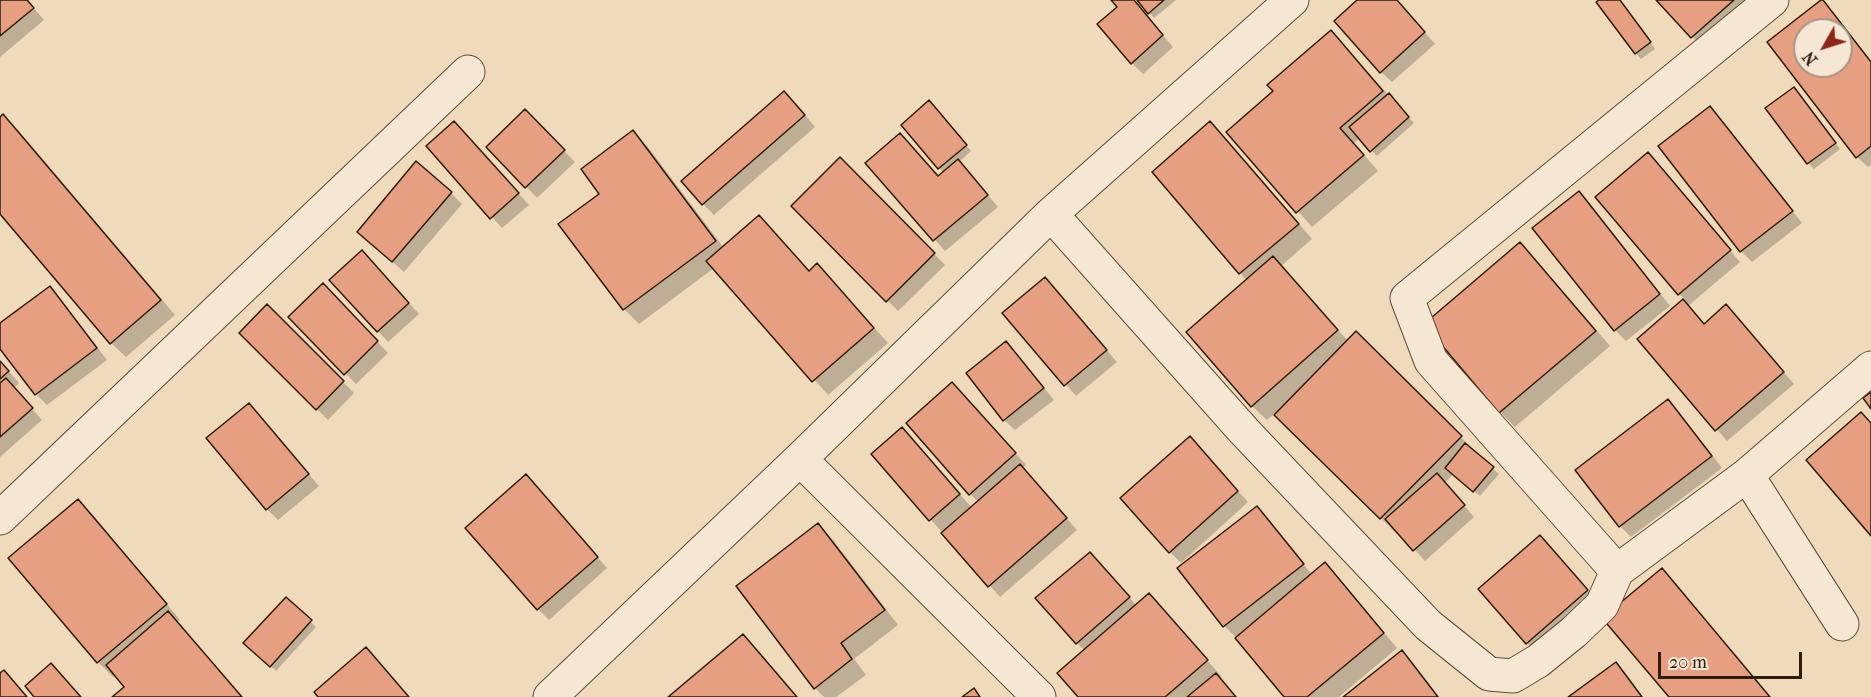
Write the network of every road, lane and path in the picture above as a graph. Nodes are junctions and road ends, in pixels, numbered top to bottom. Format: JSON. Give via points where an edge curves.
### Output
{"nodes":[{"id":1,"x":1292,"y":0,"type":"edge"},
{"id":2,"x":1770,"y":1,"type":"edge"},
{"id":3,"x":468,"y":72,"type":"dead end"},
{"id":4,"x":1052,"y":214,"type":"junction"},
{"id":5,"x":1871,"y":368,"type":"edge"},
{"id":6,"x":800,"y":459,"type":"junction"},
{"id":7,"x":1747,"y":476,"type":"junction"},
{"id":8,"x":0,"y":518,"type":"edge"},
{"id":9,"x":1617,"y":571,"type":"junction"},
{"id":10,"x":1842,"y":624,"type":"dead end"},
{"id":11,"x":565,"y":692,"type":"edge"},
{"id":12,"x":1039,"y":697,"type":"edge"}],
"edges":[{"from":1,"to":4,"type":"street"},
{"from":2,"to":9,"type":"street","via":[[1407,298],[1431,361]]},
{"from":3,"to":8,"type":"street"},
{"from":4,"to":6,"type":"street"},
{"from":4,"to":9,"type":"street","via":[[1244,431],[1428,625],[1489,674],[1514,676],[1538,661],[1602,604]]},
{"from":5,"to":7,"type":"street"},
{"from":6,"to":11,"type":"street"},
{"from":6,"to":12,"type":"street"},
{"from":7,"to":9,"type":"street"},
{"from":7,"to":10,"type":"street"}]}
